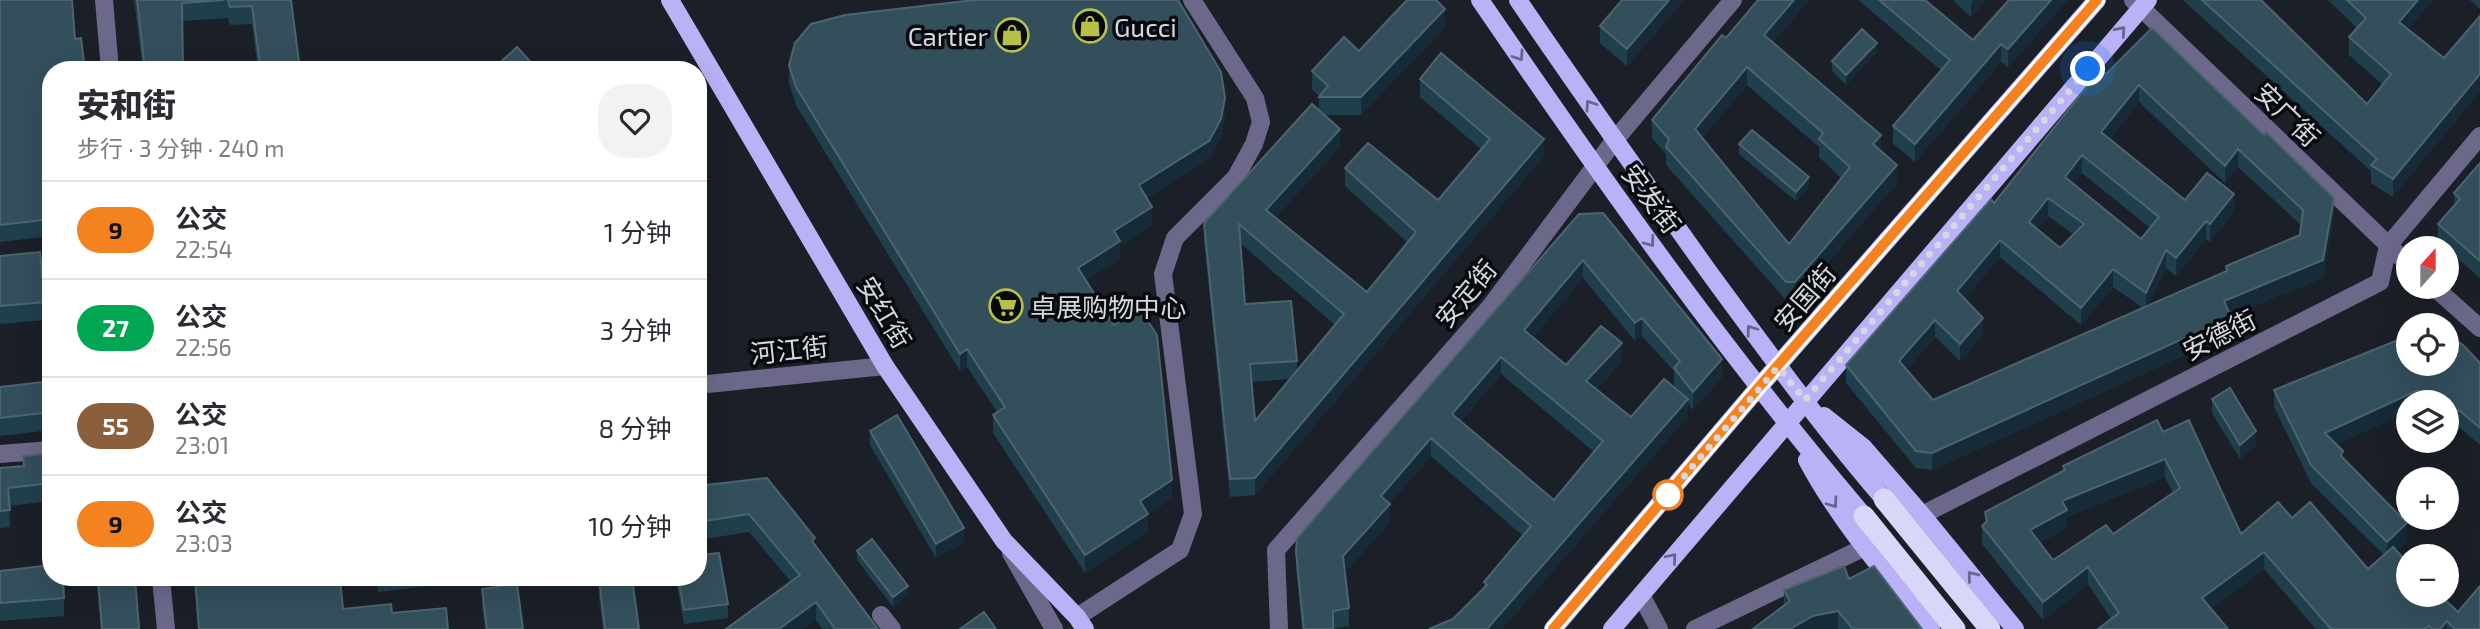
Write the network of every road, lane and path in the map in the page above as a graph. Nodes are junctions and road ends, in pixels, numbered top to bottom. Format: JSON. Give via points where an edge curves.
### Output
{"nodes":[{"id":1,"x":104,"y":0,"type":"edge"},
{"id":2,"x":670,"y":0,"type":"edge"},
{"id":3,"x":1192,"y":0,"type":"edge"},
{"id":4,"x":1480,"y":0,"type":"edge"},
{"id":5,"x":1518,"y":0,"type":"edge"},
{"id":6,"x":1733,"y":0,"type":"edge"},
{"id":7,"x":2097,"y":0,"type":"edge"},
{"id":8,"x":2140,"y":2,"type":"edge"},
{"id":9,"x":109,"y":61,"type":"edge"},
{"id":10,"x":706,"y":61,"type":"edge"},
{"id":11,"x":707,"y":63,"type":"edge"},
{"id":12,"x":2480,"y":136,"type":"edge"},
{"id":13,"x":1614,"y":141,"type":"junction"},
{"id":14,"x":1595,"y":168,"type":"junction"},
{"id":15,"x":2388,"y":246,"type":"junction"},
{"id":16,"x":2396,"y":253,"type":"edge"},
{"id":17,"x":2447,"y":299,"type":"edge"},
{"id":18,"x":2480,"y":328,"type":"edge"},
{"id":19,"x":886,"y":366,"type":"junction"},
{"id":20,"x":1778,"y":367,"type":"junction"},
{"id":21,"x":707,"y":384,"type":"edge"},
{"id":22,"x":1758,"y":388,"type":"junction"},
{"id":23,"x":1805,"y":400,"type":"junction"},
{"id":24,"x":1787,"y":423,"type":"junction"},
{"id":25,"x":42,"y":451,"type":"edge"},
{"id":26,"x":0,"y":454,"type":"edge"},
{"id":27,"x":1884,"y":499,"type":"joint"},
{"id":28,"x":1922,"y":515,"type":"junction"},
{"id":29,"x":1864,"y":516,"type":"joint"},
{"id":30,"x":1004,"y":541,"type":"junction"},
{"id":31,"x":1865,"y":547,"type":"junction"},
{"id":32,"x":161,"y":586,"type":"edge"},
{"id":33,"x":1641,"y":595,"type":"junction"},
{"id":34,"x":1081,"y":623,"type":"edge"},
{"id":35,"x":166,"y":629,"type":"edge"},
{"id":36,"x":1054,"y":629,"type":"edge"},
{"id":37,"x":1279,"y":629,"type":"edge"},
{"id":38,"x":1553,"y":629,"type":"edge"},
{"id":39,"x":1612,"y":629,"type":"edge"},
{"id":40,"x":1660,"y":629,"type":"edge"},
{"id":41,"x":1695,"y":629,"type":"edge"},
{"id":42,"x":1931,"y":629,"type":"edge"},
{"id":43,"x":1955,"y":629,"type":"edge"},
{"id":44,"x":1990,"y":629,"type":"edge"},
{"id":45,"x":2015,"y":629,"type":"edge"}],
"edges":[{"from":1,"to":9,"type":"street"},
{"from":2,"to":10,"type":"main road","name":"安红街"},
{"from":3,"to":34,"type":"street","via":[[1255,98],[1261,122],[1236,177],[1175,238],[1163,274],[1193,514],[1180,550]]},
{"from":4,"to":14,"type":"main road","name":"安发街","one_way":true},
{"from":13,"to":5,"type":"main road","name":"安发街","one_way":true},
{"from":6,"to":13,"type":"street","name":"安定街"},
{"from":7,"to":20,"type":"main road","name":"安国街"},
{"from":8,"to":15,"type":"street","name":"安广街"},
{"from":23,"to":8,"type":"main road","one_way":true},
{"from":11,"to":19,"type":"main road","name":"安红街"},
{"from":12,"to":15,"type":"street","name":"安德街"},
{"from":13,"to":14,"type":"street","name":"安定街"},
{"from":20,"to":13,"type":"main road","name":"安发街","one_way":true},
{"from":14,"to":22,"type":"main road","name":"安发街","one_way":true},
{"from":14,"to":37,"type":"street","name":"安定街","via":[[1490,307],[1276,550]]},
{"from":15,"to":16,"type":"street","name":"安广街"},
{"from":15,"to":28,"type":"street","name":"安德街","via":[[2380,282]]},
{"from":17,"to":18,"type":"street"},
{"from":19,"to":21,"type":"street","name":"河江街"},
{"from":19,"to":30,"type":"main road","name":"安红街"},
{"from":20,"to":22,"type":"main road","name":"安国街"},
{"from":20,"to":23,"type":"main road","name":"安发街"},
{"from":22,"to":24,"type":"main road","name":"安发街"},
{"from":22,"to":38,"type":"main road","name":"安国街"},
{"from":23,"to":24,"type":"main road"},
{"from":23,"to":27,"type":"main road","name":"安发街"},
{"from":23,"to":28,"type":"main road","name":"安发街","via":[[1863,447]]},
{"from":24,"to":29,"type":"main road","name":"安发街"},
{"from":24,"to":31,"type":"main road","name":"安发街","one_way":true,"via":[[1822,488]]},
{"from":33,"to":24,"type":"main road","one_way":true},
{"from":25,"to":26,"type":"street"},
{"from":27,"to":44,"type":"highway","name":"安发街"},
{"from":45,"to":28,"type":"main road","name":"安发街","one_way":true},
{"from":29,"to":43,"type":"highway","name":"安发街"},
{"from":30,"to":34,"type":"main road","name":"安红街"},
{"from":30,"to":36,"type":"street"},
{"from":31,"to":41,"type":"street"},
{"from":31,"to":42,"type":"main road","name":"安发街"},
{"from":32,"to":35,"type":"street"},
{"from":33,"to":39,"type":"main road"},
{"from":33,"to":40,"type":"street"}]}
